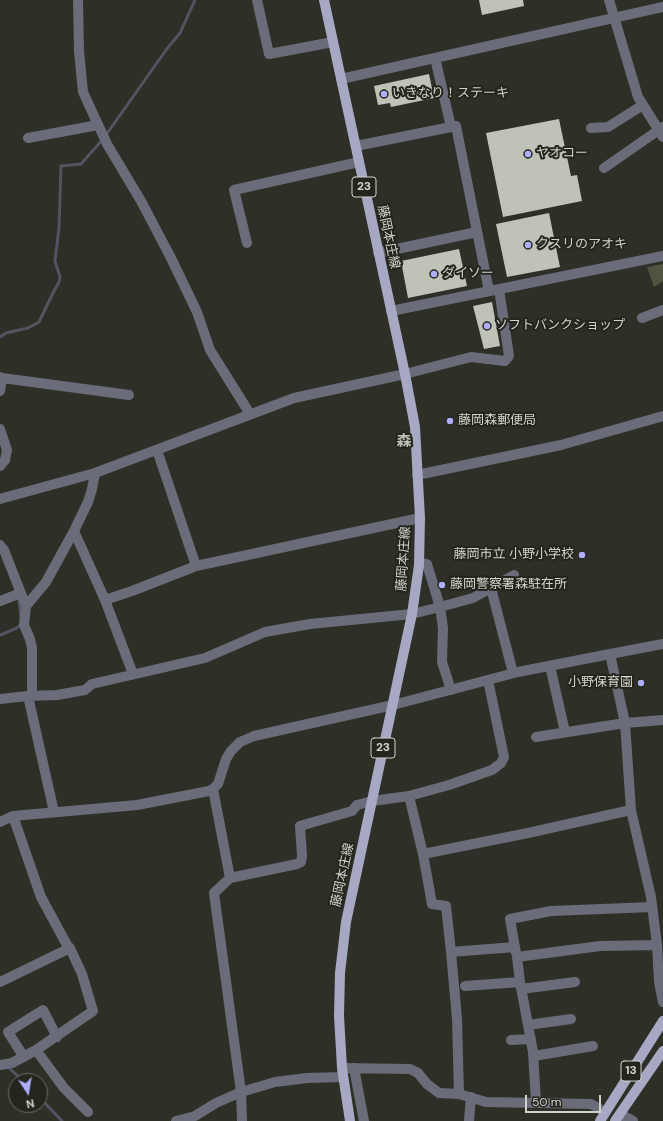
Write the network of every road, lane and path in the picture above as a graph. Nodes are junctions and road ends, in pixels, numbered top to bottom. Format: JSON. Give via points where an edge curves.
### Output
{"nodes":[{"id":1,"x":78,"y":0,"type":"edge"},
{"id":2,"x":257,"y":0,"type":"edge"},
{"id":3,"x":324,"y":0,"type":"edge"},
{"id":4,"x":609,"y":0,"type":"edge"},
{"id":5,"x":663,"y":7,"type":"edge"},
{"id":6,"x":614,"y":18,"type":"junction"},
{"id":7,"x":333,"y":42,"type":"junction"},
{"id":8,"x":435,"y":58,"type":"junction"},
{"id":9,"x":341,"y":79,"type":"junction"},
{"id":10,"x":643,"y":104,"type":"junction"},
{"id":11,"x":98,"y":124,"type":"junction"},
{"id":12,"x":451,"y":127,"type":"junction"},
{"id":13,"x":591,"y":128,"type":"dead end"},
{"id":14,"x":661,"y":131,"type":"edge"},
{"id":15,"x":28,"y":138,"type":"dead end"},
{"id":16,"x":356,"y":146,"type":"junction"},
{"id":17,"x":359,"y":162,"type":"junction"},
{"id":18,"x":604,"y":168,"type":"dead end"},
{"id":19,"x":477,"y":232,"type":"junction"},
{"id":20,"x":247,"y":244,"type":"dead end"},
{"id":21,"x":378,"y":253,"type":"junction"},
{"id":22,"x":663,"y":256,"type":"edge"},
{"id":23,"x":494,"y":290,"type":"junction"},
{"id":24,"x":663,"y":310,"type":"edge"},
{"id":25,"x":391,"y":312,"type":"junction"},
{"id":26,"x":642,"y":318,"type":"dead end"},
{"id":27,"x":405,"y":374,"type":"junction"},
{"id":28,"x":1,"y":377,"type":"edge"},
{"id":29,"x":0,"y":391,"type":"edge"},
{"id":30,"x":129,"y":395,"type":"dead end"},
{"id":31,"x":250,"y":414,"type":"junction"},
{"id":32,"x":663,"y":416,"type":"edge"},
{"id":33,"x":0,"y":429,"type":"edge"},
{"id":34,"x":157,"y":450,"type":"junction"},
{"id":35,"x":0,"y":466,"type":"edge"},
{"id":36,"x":95,"y":473,"type":"junction"},
{"id":37,"x":417,"y":475,"type":"junction"},
{"id":38,"x":0,"y":499,"type":"edge"},
{"id":39,"x":420,"y":518,"type":"junction"},
{"id":40,"x":74,"y":531,"type":"junction"},
{"id":41,"x":0,"y":545,"type":"edge"},
{"id":42,"x":419,"y":562,"type":"junction"},
{"id":43,"x":196,"y":566,"type":"junction"},
{"id":44,"x":514,"y":575,"type":"dead end"},
{"id":45,"x":491,"y":588,"type":"junction"},
{"id":46,"x":21,"y":593,"type":"junction"},
{"id":47,"x":105,"y":600,"type":"junction"},
{"id":48,"x":0,"y":601,"type":"edge"},
{"id":49,"x":26,"y":606,"type":"junction"},
{"id":50,"x":440,"y":607,"type":"junction"},
{"id":51,"x":412,"y":614,"type":"junction"},
{"id":52,"x":663,"y":644,"type":"edge"},
{"id":53,"x":610,"y":654,"type":"junction"},
{"id":54,"x":550,"y":666,"type":"junction"},
{"id":55,"x":513,"y":673,"type":"junction"},
{"id":56,"x":133,"y":674,"type":"junction"},
{"id":57,"x":488,"y":680,"type":"junction"},
{"id":58,"x":451,"y":690,"type":"junction"},
{"id":59,"x":30,"y":696,"type":"junction"},
{"id":60,"x":0,"y":699,"type":"edge"},
{"id":61,"x":393,"y":705,"type":"junction"},
{"id":62,"x":663,"y":720,"type":"edge"},
{"id":63,"x":625,"y":723,"type":"junction"},
{"id":64,"x":566,"y":732,"type":"junction"},
{"id":65,"x":536,"y":737,"type":"dead end"},
{"id":66,"x":213,"y":789,"type":"junction"},
{"id":67,"x":409,"y":796,"type":"junction"},
{"id":68,"x":372,"y":801,"type":"junction"},
{"id":69,"x":631,"y":810,"type":"junction"},
{"id":70,"x":54,"y":812,"type":"junction"},
{"id":71,"x":13,"y":816,"type":"junction"},
{"id":72,"x":0,"y":822,"type":"edge"},
{"id":73,"x":423,"y":854,"type":"junction"},
{"id":74,"x":230,"y":878,"type":"junction"},
{"id":75,"x":656,"y":911,"type":"edge"},
{"id":76,"x":657,"y":944,"type":"junction"},
{"id":77,"x":515,"y":947,"type":"junction"},
{"id":78,"x":70,"y":948,"type":"junction"},
{"id":79,"x":451,"y":952,"type":"junction"},
{"id":80,"x":517,"y":957,"type":"junction"},
{"id":81,"x":0,"y":982,"type":"edge"},
{"id":82,"x":575,"y":982,"type":"dead end"},
{"id":83,"x":520,"y":985,"type":"junction"},
{"id":84,"x":465,"y":986,"type":"dead end"},
{"id":85,"x":663,"y":1002,"type":"edge"},
{"id":86,"x":571,"y":1019,"type":"dead end"},
{"id":87,"x":663,"y":1021,"type":"edge"},
{"id":88,"x":528,"y":1025,"type":"junction"},
{"id":89,"x":61,"y":1034,"type":"junction"},
{"id":90,"x":531,"y":1039,"type":"junction"},
{"id":91,"x":511,"y":1040,"type":"dead end"},
{"id":92,"x":593,"y":1046,"type":"dead end"},
{"id":93,"x":36,"y":1050,"type":"junction"},
{"id":94,"x":663,"y":1051,"type":"edge"},
{"id":95,"x":534,"y":1056,"type":"junction"},
{"id":96,"x":24,"y":1057,"type":"junction"},
{"id":97,"x":0,"y":1066,"type":"edge"},
{"id":98,"x":354,"y":1068,"type":"junction"},
{"id":99,"x":343,"y":1072,"type":"junction"},
{"id":100,"x":241,"y":1092,"type":"junction"},
{"id":101,"x":459,"y":1094,"type":"junction"},
{"id":102,"x":471,"y":1098,"type":"junction"},
{"id":103,"x":536,"y":1103,"type":"junction"},
{"id":104,"x":88,"y":1112,"type":"dead end"},
{"id":105,"x":602,"y":1117,"type":"edge"},
{"id":106,"x":618,"y":1119,"type":"edge"},
{"id":107,"x":176,"y":1121,"type":"edge"},
{"id":108,"x":242,"y":1121,"type":"edge"},
{"id":109,"x":350,"y":1121,"type":"edge"},
{"id":110,"x":364,"y":1121,"type":"edge"},
{"id":111,"x":469,"y":1121,"type":"edge"},
{"id":112,"x":633,"y":1121,"type":"edge"}],
"edges":[{"from":1,"to":11,"type":"street","via":[[83,92]]},
{"from":2,"to":7,"type":"street","via":[[269,54]]},
{"from":3,"to":7,"type":"main road","name":"藤岡本庄線","number":"23"},
{"from":4,"to":6,"type":"street"},
{"from":5,"to":6,"type":"street"},
{"from":6,"to":8,"type":"street"},
{"from":6,"to":10,"type":"street","via":[[638,97]]},
{"from":7,"to":9,"type":"main road","name":"藤岡本庄線","number":"23"},
{"from":8,"to":9,"type":"street"},
{"from":8,"to":12,"type":"street"},
{"from":9,"to":16,"type":"main road","name":"藤岡本庄線","number":"23"},
{"from":10,"to":13,"type":"street","via":[[608,127]]},
{"from":10,"to":14,"type":"street"},
{"from":11,"to":15,"type":"street"},
{"from":11,"to":31,"type":"street","via":[[174,263],[197,312],[210,350]]},
{"from":12,"to":16,"type":"street"},
{"from":12,"to":19,"type":"street","via":[[456,126]]},
{"from":14,"to":18,"type":"street"},
{"from":16,"to":17,"type":"main road","name":"藤岡本庄線","number":"23"},
{"from":17,"to":20,"type":"street","via":[[234,190]]},
{"from":17,"to":21,"type":"main road","name":"藤岡本庄線","number":"23"},
{"from":19,"to":21,"type":"street"},
{"from":19,"to":23,"type":"street"},
{"from":21,"to":25,"type":"main road","name":"藤岡本庄線","number":"23"},
{"from":22,"to":23,"type":"street"},
{"from":23,"to":25,"type":"street"},
{"from":23,"to":27,"type":"street","via":[[509,356],[505,361],[471,357]]},
{"from":24,"to":26,"type":"street"},
{"from":25,"to":27,"type":"main road","name":"藤岡本庄線","number":"23"},
{"from":27,"to":31,"type":"street","via":[[294,398]]},
{"from":27,"to":37,"type":"main road","name":"藤岡本庄線","number":"23","via":[[415,427]]},
{"from":28,"to":29,"type":"street"},
{"from":28,"to":30,"type":"street"},
{"from":31,"to":34,"type":"street"},
{"from":32,"to":37,"type":"street","via":[[561,445]]},
{"from":33,"to":35,"type":"street","via":[[7,450],[5,460]]},
{"from":34,"to":36,"type":"street"},
{"from":34,"to":43,"type":"street"},
{"from":36,"to":38,"type":"street"},
{"from":36,"to":40,"type":"street","via":[[88,502]]},
{"from":37,"to":39,"type":"main road","name":"藤岡本庄線","number":"23"},
{"from":39,"to":42,"type":"main road","name":"藤岡本庄線","number":"23"},
{"from":39,"to":43,"type":"street"},
{"from":40,"to":47,"type":"street"},
{"from":40,"to":49,"type":"street","via":[[46,582]]},
{"from":41,"to":46,"type":"street"},
{"from":42,"to":50,"type":"street","via":[[427,564]]},
{"from":42,"to":51,"type":"main road","name":"藤岡本庄線","number":"23"},
{"from":43,"to":47,"type":"street"},
{"from":44,"to":45,"type":"street"},
{"from":45,"to":50,"type":"street","via":[[473,598]]},
{"from":45,"to":55,"type":"street"},
{"from":46,"to":48,"type":"street"},
{"from":46,"to":49,"type":"street"},
{"from":47,"to":56,"type":"street"},
{"from":49,"to":59,"type":"street","via":[[24,625],[32,648]]},
{"from":50,"to":51,"type":"street"},
{"from":50,"to":58,"type":"street","via":[[443,628],[442,662]]},
{"from":51,"to":56,"type":"street","via":[[310,624],[265,632],[205,658]]},
{"from":51,"to":61,"type":"main road","name":"藤岡本庄線","number":"23"},
{"from":52,"to":53,"type":"street"},
{"from":53,"to":54,"type":"street"},
{"from":53,"to":63,"type":"street"},
{"from":54,"to":55,"type":"street"},
{"from":54,"to":64,"type":"street"},
{"from":55,"to":57,"type":"street"},
{"from":56,"to":59,"type":"street","via":[[92,684],[85,690]]},
{"from":57,"to":58,"type":"street"},
{"from":57,"to":67,"type":"street","via":[[504,757],[501,764],[492,770],[449,785]]},
{"from":58,"to":61,"type":"street"},
{"from":59,"to":60,"type":"street"},
{"from":59,"to":70,"type":"street"},
{"from":61,"to":66,"type":"street","via":[[254,736],[240,742],[226,759],[218,784]]},
{"from":61,"to":68,"type":"main road","name":"藤岡本庄線","number":"23"},
{"from":62,"to":63,"type":"street"},
{"from":63,"to":64,"type":"street"},
{"from":63,"to":69,"type":"street"},
{"from":64,"to":65,"type":"street"},
{"from":66,"to":70,"type":"street","via":[[196,795],[137,805]]},
{"from":66,"to":74,"type":"street"},
{"from":67,"to":68,"type":"street"},
{"from":67,"to":73,"type":"street"},
{"from":68,"to":74,"type":"street","via":[[357,805],[352,811],[300,826],[301,862]]},
{"from":68,"to":99,"type":"main road","name":"藤岡本庄線","number":"23","via":[[346,922],[340,973],[339,1016]]},
{"from":69,"to":73,"type":"street"},
{"from":69,"to":75,"type":"street"},
{"from":70,"to":71,"type":"street"},
{"from":71,"to":72,"type":"street"},
{"from":71,"to":78,"type":"street","via":[[41,896]]},
{"from":73,"to":79,"type":"street","via":[[432,904],[446,906]]},
{"from":74,"to":100,"type":"street","via":[[214,893]]},
{"from":75,"to":76,"type":"street"},
{"from":75,"to":77,"type":"street","via":[[551,911],[510,919]]},
{"from":76,"to":80,"type":"street","via":[[600,946]]},
{"from":76,"to":85,"type":"street"},
{"from":77,"to":79,"type":"street"},
{"from":77,"to":80,"type":"street"},
{"from":78,"to":81,"type":"street"},
{"from":78,"to":89,"type":"street","via":[[94,1011]]},
{"from":79,"to":101,"type":"street","via":[[457,1019]]},
{"from":80,"to":83,"type":"street"},
{"from":82,"to":83,"type":"street"},
{"from":83,"to":84,"type":"street"},
{"from":83,"to":88,"type":"street"},
{"from":86,"to":88,"type":"street"},
{"from":87,"to":105,"type":"main road","number":"13"},
{"from":88,"to":90,"type":"street"},
{"from":89,"to":93,"type":"street"},
{"from":89,"to":96,"type":"street","via":[[43,1010],[8,1032]]},
{"from":90,"to":91,"type":"street"},
{"from":90,"to":95,"type":"street"},
{"from":92,"to":95,"type":"street"},
{"from":93,"to":96,"type":"street"},
{"from":93,"to":104,"type":"street","via":[[64,1088]]},
{"from":94,"to":106,"type":"main road","number":"13"},
{"from":95,"to":103,"type":"street"},
{"from":96,"to":97,"type":"street"},
{"from":98,"to":99,"type":"street"},
{"from":98,"to":101,"type":"street","via":[[410,1069],[418,1073],[426,1084],[439,1093]]},
{"from":98,"to":110,"type":"street"},
{"from":99,"to":100,"type":"street","via":[[275,1082]]},
{"from":99,"to":109,"type":"main road","name":"藤岡本庄線","number":"23"},
{"from":100,"to":107,"type":"street","via":[[194,1116]]},
{"from":100,"to":108,"type":"street"},
{"from":101,"to":102,"type":"street"},
{"from":102,"to":103,"type":"street","via":[[486,1102]]},
{"from":102,"to":111,"type":"street"},
{"from":103,"to":105,"type":"street","via":[[591,1104]]},
{"from":106,"to":112,"type":"street"}]}
